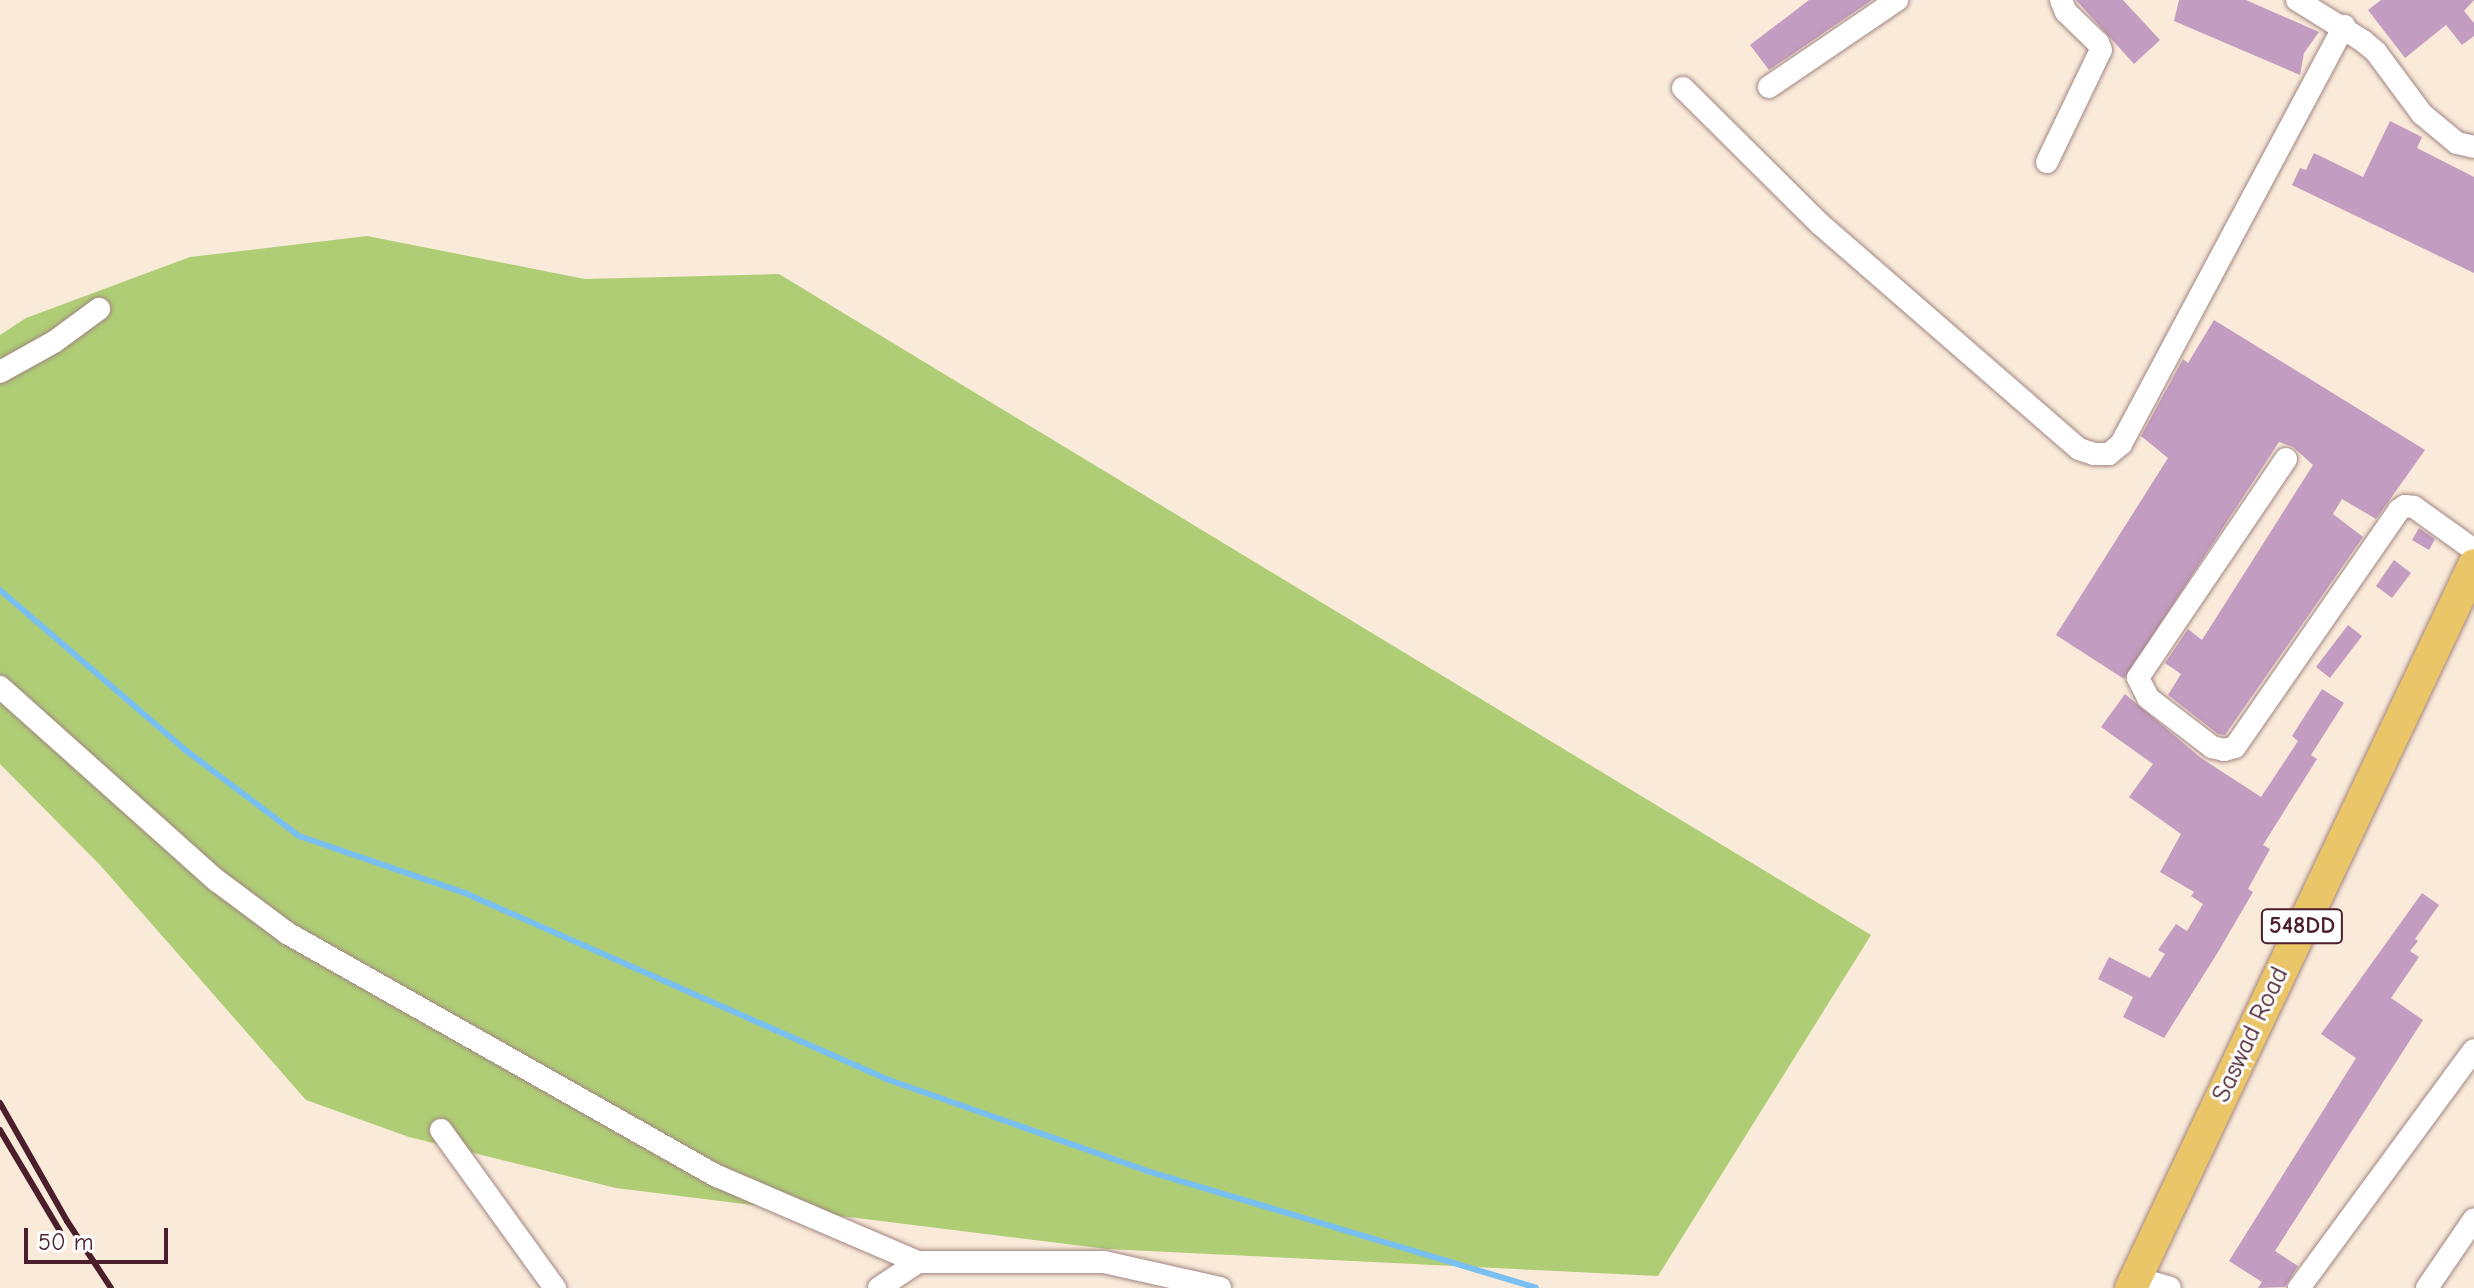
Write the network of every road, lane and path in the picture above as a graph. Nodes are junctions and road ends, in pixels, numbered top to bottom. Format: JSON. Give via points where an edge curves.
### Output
{"nodes":[{"id":1,"x":1897,"y":0,"type":"edge"},
{"id":2,"x":2061,"y":0,"type":"edge"},
{"id":3,"x":2297,"y":0,"type":"edge"},
{"id":4,"x":2344,"y":26,"type":"junction"},
{"id":5,"x":1769,"y":87,"type":"dead end"},
{"id":6,"x":1683,"y":88,"type":"dead end"},
{"id":7,"x":2474,"y":147,"type":"edge"},
{"id":8,"x":2047,"y":162,"type":"dead end"},
{"id":9,"x":99,"y":309,"type":"dead end"},
{"id":10,"x":0,"y":372,"type":"edge"},
{"id":11,"x":2286,"y":459,"type":"dead end"},
{"id":12,"x":2474,"y":550,"type":"edge"},
{"id":13,"x":2474,"y":565,"type":"edge"},
{"id":14,"x":0,"y":687,"type":"edge"},
{"id":15,"x":2474,"y":1050,"type":"edge"},
{"id":16,"x":441,"y":1130,"type":"dead end"},
{"id":17,"x":2474,"y":1219,"type":"edge"},
{"id":18,"x":918,"y":1262,"type":"junction"},
{"id":19,"x":2133,"y":1283,"type":"edge"},
{"id":20,"x":555,"y":1288,"type":"edge"},
{"id":21,"x":879,"y":1288,"type":"edge"},
{"id":22,"x":1220,"y":1288,"type":"edge"},
{"id":23,"x":2170,"y":1288,"type":"edge"},
{"id":24,"x":2299,"y":1288,"type":"edge"},
{"id":25,"x":2427,"y":1288,"type":"edge"}],
"edges":[{"from":1,"to":5,"type":"street"},
{"from":2,"to":8,"type":"street","via":[[2101,50]]},
{"from":3,"to":4,"type":"street"},
{"from":4,"to":6,"type":"street","via":[[2121,444],[2109,454],[2079,449],[1820,224]]},
{"from":4,"to":7,"type":"street","via":[[2376,52],[2441,132]]},
{"from":9,"to":10,"type":"street"},
{"from":11,"to":12,"type":"street","via":[[2138,678],[2148,698],[2212,747],[2235,747],[2399,510],[2414,507]]},
{"from":13,"to":19,"type":"highway","name":"Saswad Road","number":"548DD"},
{"from":14,"to":18,"type":"street","via":[[216,880],[287,933],[717,1176]]},
{"from":15,"to":24,"type":"street"},
{"from":16,"to":20,"type":"street"},
{"from":17,"to":25,"type":"street"},
{"from":18,"to":21,"type":"street"},
{"from":18,"to":22,"type":"street","via":[[1104,1262]]},
{"from":19,"to":23,"type":"street"}]}
